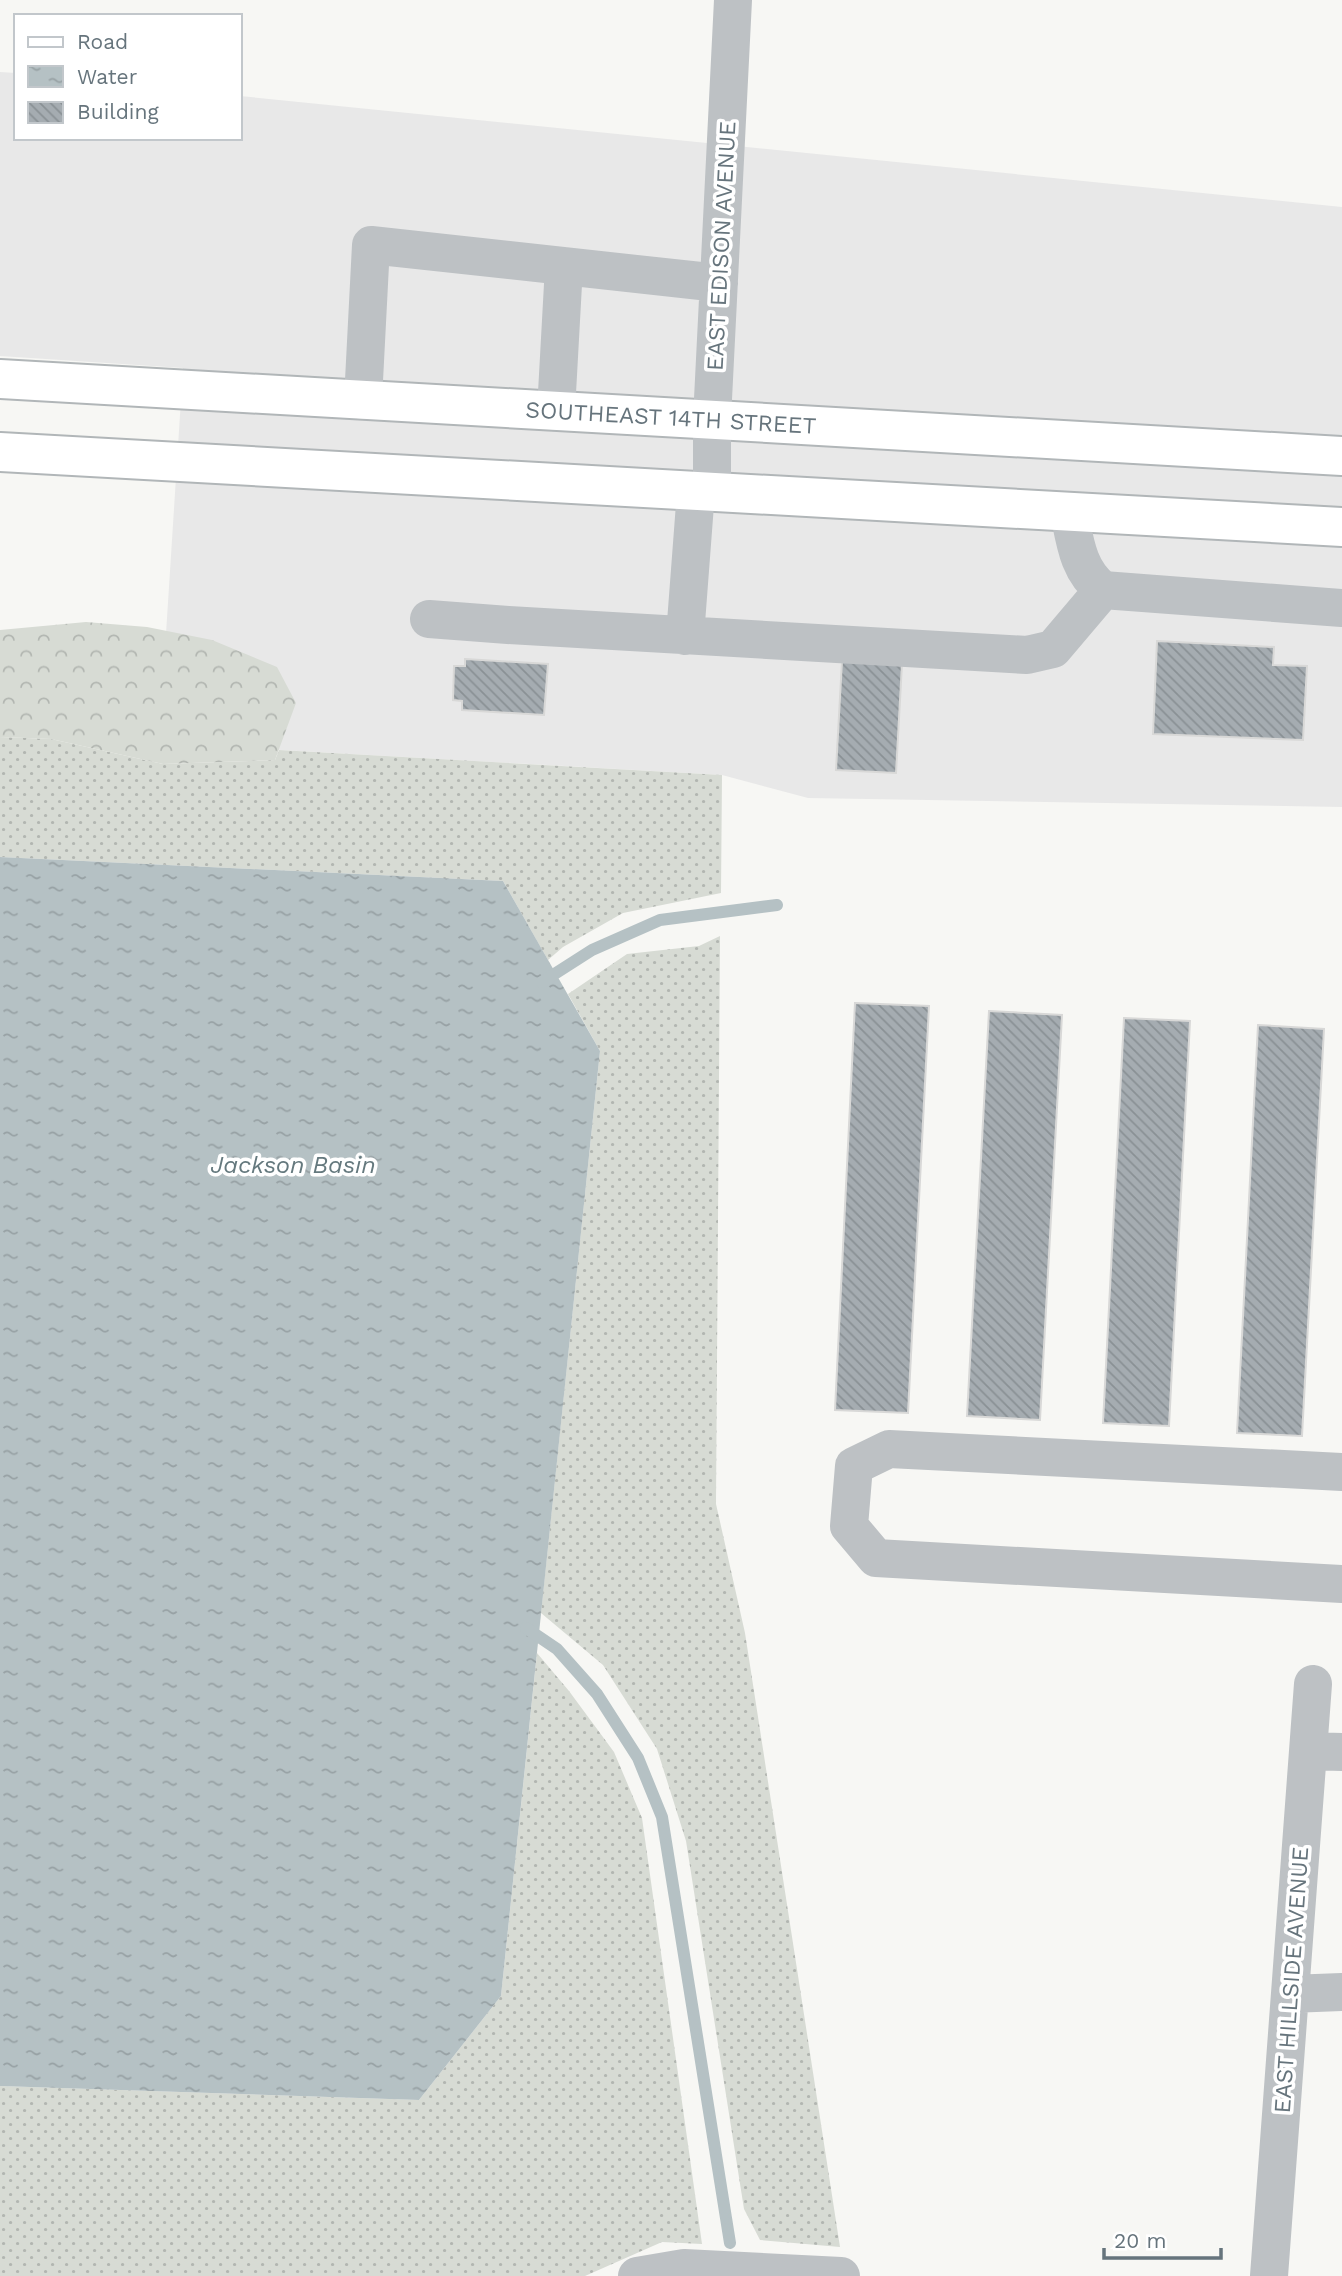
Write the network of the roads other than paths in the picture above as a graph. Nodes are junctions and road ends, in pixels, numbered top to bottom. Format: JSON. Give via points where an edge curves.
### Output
{"nodes":[{"id":1,"x":733,"y":0,"type":"edge"},
{"id":2,"x":564,"y":266,"type":"junction"},
{"id":3,"x":719,"y":284,"type":"junction"},
{"id":4,"x":0,"y":379,"type":"edge"},
{"id":5,"x":363,"y":400,"type":"junction"},
{"id":6,"x":556,"y":411,"type":"junction"},
{"id":7,"x":712,"y":419,"type":"junction"},
{"id":8,"x":0,"y":452,"type":"edge"},
{"id":9,"x":1342,"y":456,"type":"edge"},
{"id":10,"x":704,"y":491,"type":"junction"},
{"id":11,"x":1069,"y":513,"type":"junction"},
{"id":12,"x":1342,"y":527,"type":"edge"},
{"id":13,"x":1104,"y":590,"type":"junction"},
{"id":14,"x":1342,"y":608,"type":"edge"},
{"id":15,"x":429,"y":619,"type":"dead end"},
{"id":16,"x":685,"y":636,"type":"junction"},
{"id":17,"x":1342,"y":1472,"type":"edge"},
{"id":18,"x":1342,"y":1584,"type":"edge"},
{"id":19,"x":1313,"y":1684,"type":"dead end"},
{"id":20,"x":1325,"y":1751,"type":"edge"},
{"id":21,"x":1342,"y":1992,"type":"edge"},
{"id":22,"x":1290,"y":1994,"type":"junction"},
{"id":23,"x":637,"y":2276,"type":"edge"},
{"id":24,"x":841,"y":2276,"type":"edge"},
{"id":25,"x":1269,"y":2276,"type":"edge"}],
"edges":[{"from":1,"to":3,"type":"street","name":"EAST EDISON AVENUE"},
{"from":2,"to":3,"type":"street"},
{"from":2,"to":5,"type":"street","via":[[372,245]]},
{"from":2,"to":6,"type":"street"},
{"from":3,"to":7,"type":"street","name":"EAST EDISON AVENUE"},
{"from":4,"to":5,"type":"main road","name":"SOUTHEAST 14TH STREET"},
{"from":5,"to":6,"type":"main road","name":"SOUTHEAST 14TH STREET"},
{"from":6,"to":7,"type":"main road","name":"SOUTHEAST 14TH STREET"},
{"from":7,"to":9,"type":"main road","name":"SOUTHEAST 14TH STREET"},
{"from":7,"to":10,"type":"street","name":"EAST EDISON AVENUE"},
{"from":8,"to":10,"type":"main road"},
{"from":10,"to":11,"type":"main road"},
{"from":10,"to":16,"type":"street","name":"EAST EDISON AVENUE"},
{"from":11,"to":12,"type":"main road"},
{"from":11,"to":13,"type":"street","via":[[1079,560],[1091,581]]},
{"from":13,"to":14,"type":"street"},
{"from":13,"to":16,"type":"street","via":[[1053,649],[1027,655]]},
{"from":15,"to":16,"type":"street"},
{"from":17,"to":18,"type":"street","via":[[889,1449],[854,1466],[849,1526],[876,1558]]},
{"from":19,"to":20,"type":"street","name":"EAST HILLSIDE AVENUE"},
{"from":20,"to":22,"type":"street","name":"EAST HILLSIDE AVENUE"},
{"from":21,"to":22,"type":"street"},
{"from":22,"to":25,"type":"street","name":"EAST HILLSIDE AVENUE"},
{"from":23,"to":24,"type":"street","via":[[684,2268]]}]}
